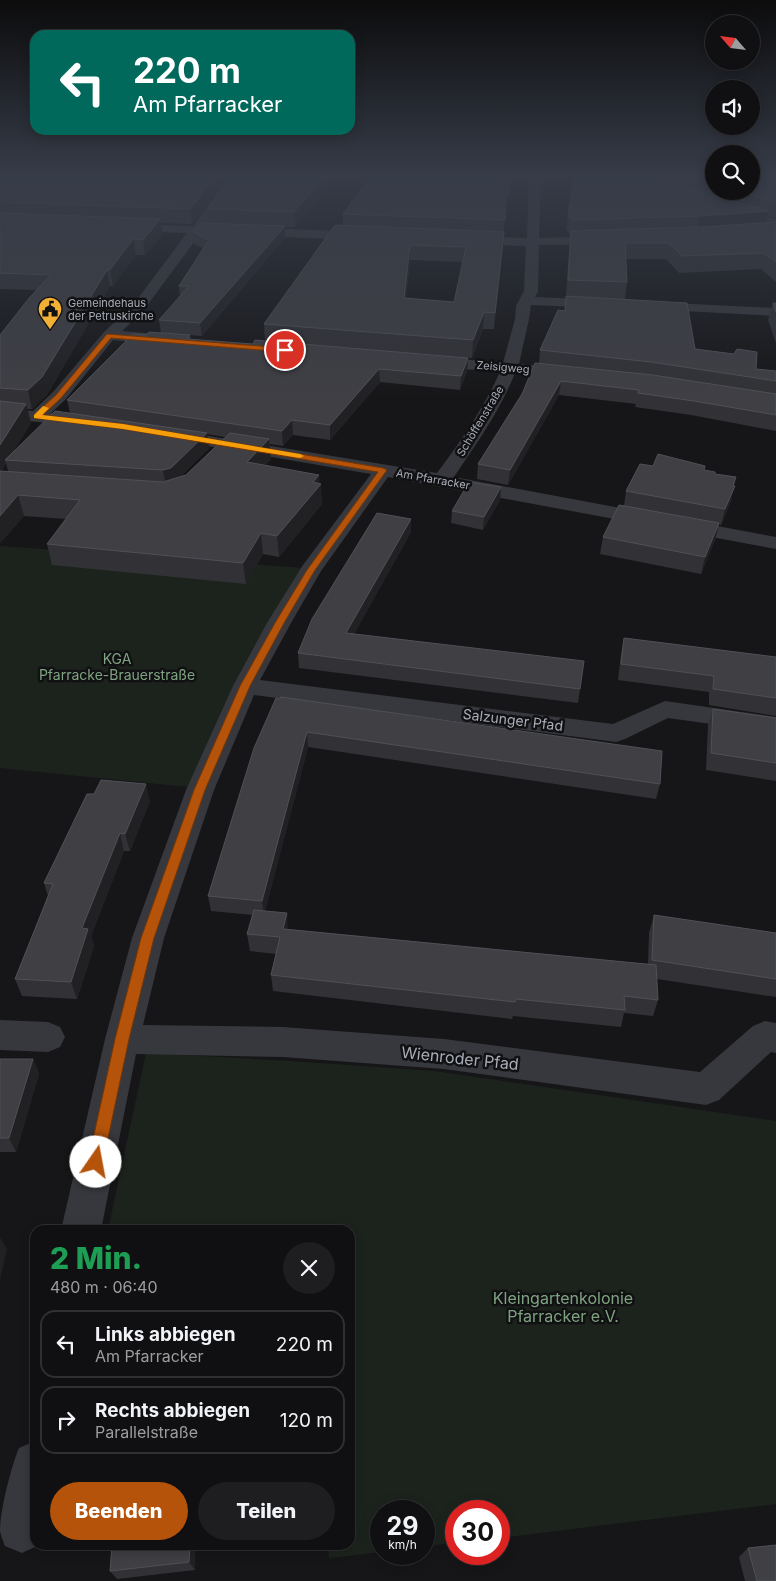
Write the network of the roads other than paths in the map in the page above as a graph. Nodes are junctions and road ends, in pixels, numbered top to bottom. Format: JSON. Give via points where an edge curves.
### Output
{"nodes":[{"id":1,"x":180,"y":251,"type":"edge"},
{"id":2,"x":533,"y":251,"type":"edge"},
{"id":3,"x":526,"y":301,"type":"junction"},
{"id":4,"x":613,"y":304,"type":"edge"},
{"id":5,"x":632,"y":305,"type":"edge"},
{"id":6,"x":776,"y":312,"type":"edge"},
{"id":7,"x":109,"y":336,"type":"junction"},
{"id":8,"x":187,"y":342,"type":"edge"},
{"id":9,"x":411,"y":360,"type":"edge"},
{"id":10,"x":510,"y":368,"type":"junction"},
{"id":11,"x":583,"y":375,"type":"edge"},
{"id":12,"x":0,"y":413,"type":"edge"},
{"id":13,"x":37,"y":416,"type":"junction"},
{"id":14,"x":104,"y":424,"type":"edge"},
{"id":15,"x":151,"y":431,"type":"edge"},
{"id":16,"x":227,"y":443,"type":"junction"},
{"id":17,"x":212,"y":458,"type":"edge"},
{"id":18,"x":383,"y":470,"type":"junction"},
{"id":19,"x":442,"y":480,"type":"junction"},
{"id":20,"x":776,"y":543,"type":"edge"},
{"id":21,"x":245,"y":686,"type":"junction"},
{"id":22,"x":776,"y":725,"type":"edge"},
{"id":23,"x":0,"y":1035,"type":"edge"},
{"id":24,"x":48,"y":1037,"type":"dead end"},
{"id":25,"x":776,"y":1038,"type":"edge"},
{"id":26,"x":122,"y":1039,"type":"junction"},
{"id":27,"x":83,"y":1225,"type":"edge"},
{"id":28,"x":30,"y":1489,"type":"edge"},
{"id":29,"x":22,"y":1529,"type":"dead end"}],
"edges":[{"from":1,"to":7,"type":"street","via":[[138,308]]},
{"from":2,"to":3,"type":"street","name":"Schöffenstraße","via":[[531,291]]},
{"from":3,"to":4,"type":"street"},
{"from":3,"to":10,"type":"street","name":"Schöffenstraße"},
{"from":5,"to":6,"type":"street"},
{"from":7,"to":8,"type":"street"},
{"from":7,"to":13,"type":"street","via":[[59,396]]},
{"from":9,"to":10,"type":"street","name":"Zeisigweg"},
{"from":10,"to":11,"type":"street","name":"Zeisigweg"},
{"from":10,"to":19,"type":"street","name":"Schöffenstraße","via":[[474,435]]},
{"from":12,"to":13,"type":"street"},
{"from":13,"to":14,"type":"street"},
{"from":15,"to":16,"type":"street","name":"Am Pfarracker"},
{"from":16,"to":17,"type":"street"},
{"from":16,"to":18,"type":"street","name":"Am Pfarracker"},
{"from":18,"to":19,"type":"street","name":"Am Pfarracker"},
{"from":18,"to":21,"type":"street","via":[[311,570]]},
{"from":19,"to":20,"type":"street","name":"Am Pfarracker"},
{"from":21,"to":22,"type":"street","name":"Salzunger Pfad","via":[[616,733],[666,709]]},
{"from":21,"to":26,"type":"street","via":[[200,790],[151,929]]},
{"from":23,"to":24,"type":"street"},
{"from":25,"to":26,"type":"street","name":"Wienroder Pfad","via":[[765,1036],[706,1089],[444,1054],[283,1042]]},
{"from":26,"to":27,"type":"street"},
{"from":28,"to":29,"type":"street"}]}
